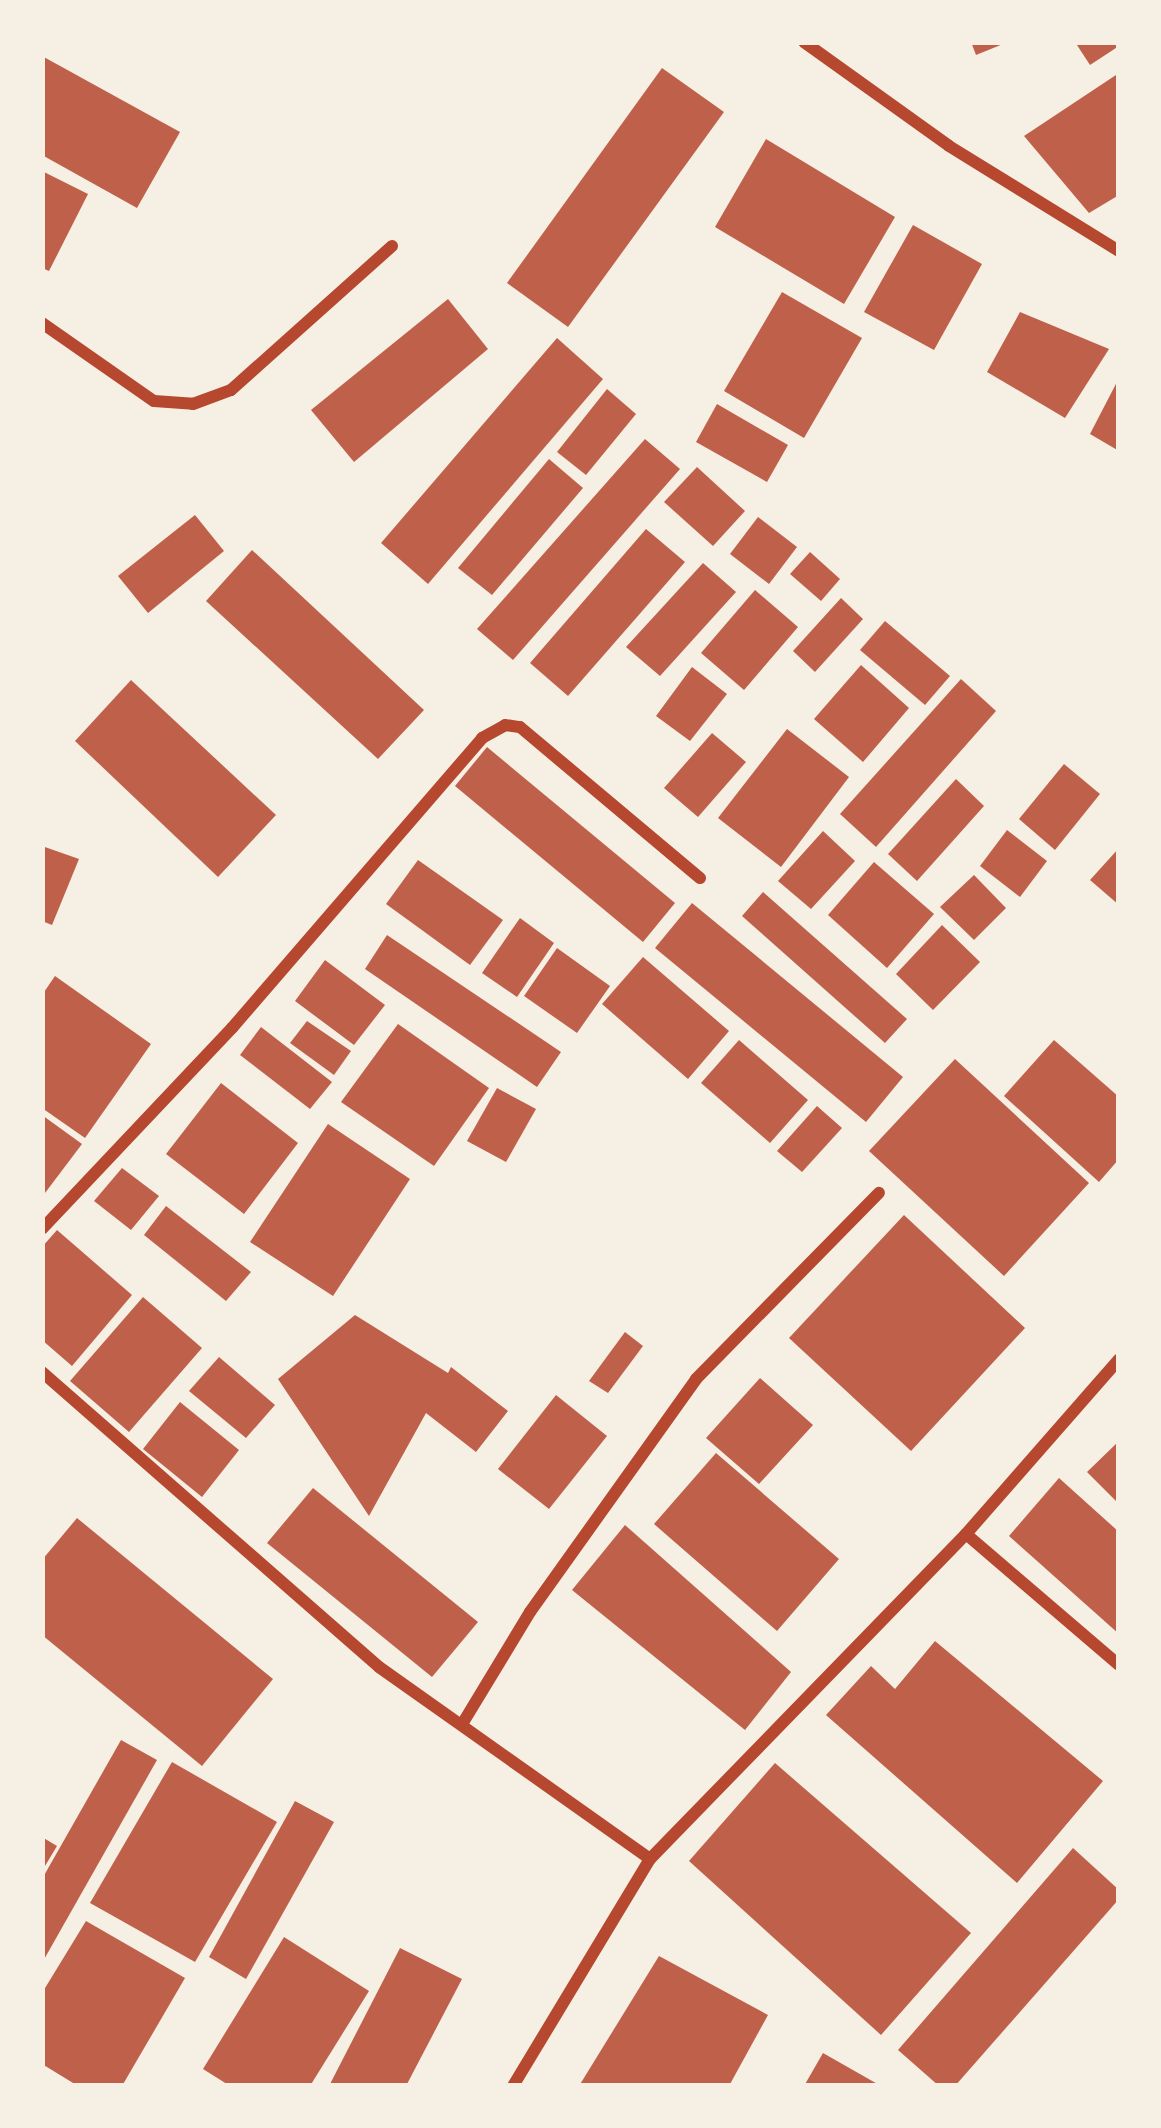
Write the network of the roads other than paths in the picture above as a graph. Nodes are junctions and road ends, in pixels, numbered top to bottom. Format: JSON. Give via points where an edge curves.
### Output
{"nodes":[{"id":1,"x":804,"y":42,"type":"edge"},
{"id":2,"x":392,"y":247,"type":"dead end"},
{"id":3,"x":1119,"y":251,"type":"edge"},
{"id":4,"x":42,"y":323,"type":"edge"},
{"id":5,"x":700,"y":878,"type":"dead end"},
{"id":6,"x":879,"y":1193,"type":"dead end"},
{"id":7,"x":42,"y":1229,"type":"edge"},
{"id":8,"x":1119,"y":1358,"type":"edge"},
{"id":9,"x":42,"y":1372,"type":"edge"},
{"id":10,"x":966,"y":1534,"type":"junction"},
{"id":11,"x":1119,"y":1665,"type":"edge"},
{"id":12,"x":464,"y":1721,"type":"junction"},
{"id":13,"x":650,"y":1858,"type":"junction"},
{"id":14,"x":513,"y":2086,"type":"edge"}],
"edges":[{"from":1,"to":3,"type":"street","via":[[949,146]]},
{"from":2,"to":4,"type":"street","via":[[231,390],[194,404],[154,401]]},
{"from":5,"to":7,"type":"street","via":[[520,727],[505,725],[482,738],[232,1028]]},
{"from":6,"to":12,"type":"street","via":[[696,1379],[530,1612]]},
{"from":8,"to":10,"type":"street"},
{"from":9,"to":12,"type":"street","via":[[379,1667]]},
{"from":10,"to":11,"type":"street"},
{"from":10,"to":13,"type":"street"},
{"from":12,"to":13,"type":"street"},
{"from":13,"to":14,"type":"street"}]}
